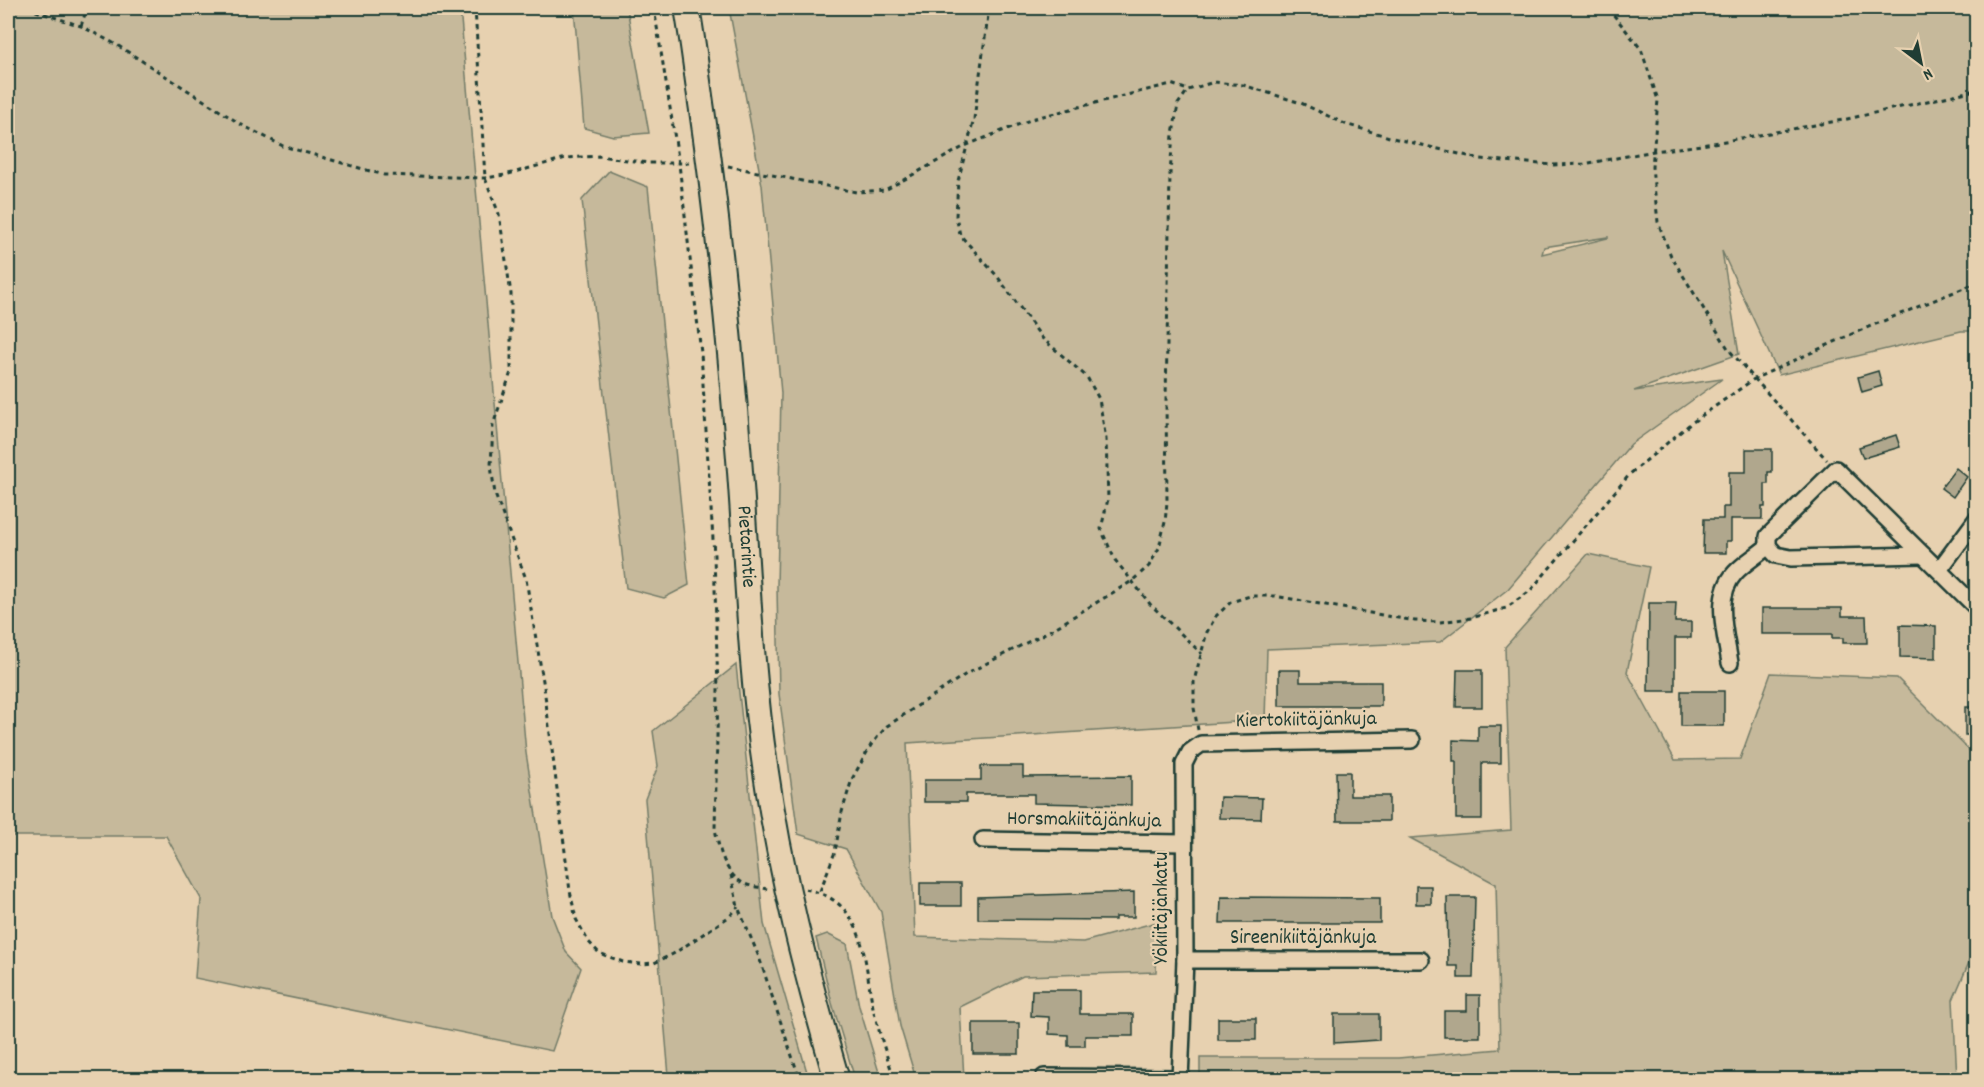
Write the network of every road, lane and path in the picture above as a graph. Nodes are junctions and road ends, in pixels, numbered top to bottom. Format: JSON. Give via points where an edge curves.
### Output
{"nodes":[{"id":1,"x":27,"y":8,"type":"edge"},
{"id":2,"x":87,"y":8,"type":"edge"},
{"id":3,"x":475,"y":8,"type":"edge"},
{"id":4,"x":654,"y":8,"type":"edge"},
{"id":5,"x":687,"y":8,"type":"edge"},
{"id":6,"x":989,"y":8,"type":"edge"},
{"id":7,"x":1608,"y":8,"type":"edge"},
{"id":8,"x":81,"y":26,"type":"junction"},
{"id":9,"x":1188,"y":90,"type":"junction"},
{"id":10,"x":1977,"y":90,"type":"edge"},
{"id":11,"x":966,"y":145,"type":"junction"},
{"id":12,"x":1654,"y":151,"type":"junction"},
{"id":13,"x":709,"y":162,"type":"junction"},
{"id":14,"x":679,"y":164,"type":"junction"},
{"id":15,"x":485,"y":178,"type":"junction"},
{"id":16,"x":1977,"y":283,"type":"edge"},
{"id":17,"x":1754,"y":379,"type":"junction"},
{"id":18,"x":1836,"y":469,"type":"junction"},
{"id":19,"x":1977,"y":520,"type":"edge"},
{"id":20,"x":1768,"y":546,"type":"junction"},
{"id":21,"x":1923,"y":555,"type":"junction"},
{"id":22,"x":1939,"y":570,"type":"junction"},
{"id":23,"x":1132,"y":581,"type":"junction"},
{"id":24,"x":1977,"y":607,"type":"edge"},
{"id":25,"x":1202,"y":654,"type":"junction"},
{"id":26,"x":1730,"y":663,"type":"dead end"},
{"id":27,"x":1412,"y":740,"type":"dead end"},
{"id":28,"x":1201,"y":744,"type":"junction"},
{"id":29,"x":983,"y":840,"type":"dead end"},
{"id":30,"x":1184,"y":843,"type":"junction"},
{"id":31,"x":731,"y":873,"type":"junction"},
{"id":32,"x":800,"y":888,"type":"dead end"},
{"id":33,"x":767,"y":889,"type":"dead end"},
{"id":34,"x":820,"y":891,"type":"junction"},
{"id":35,"x":738,"y":907,"type":"junction"},
{"id":36,"x":1185,"y":960,"type":"junction"},
{"id":37,"x":1421,"y":960,"type":"dead end"},
{"id":38,"x":1044,"y":1077,"type":"dead end"},
{"id":39,"x":1180,"y":1079,"type":"edge"},
{"id":40,"x":800,"y":1080,"type":"edge"},
{"id":41,"x":837,"y":1080,"type":"edge"},
{"id":42,"x":895,"y":1080,"type":"edge"}],
"edges":[{"from":1,"to":8,"type":"path"},
{"from":2,"to":8,"type":"path"},
{"from":3,"to":15,"type":"path"},
{"from":4,"to":14,"type":"path"},
{"from":5,"to":13,"type":"main road","name":"Pietarintie"},
{"from":6,"to":11,"type":"path","via":[[974,119]]},
{"from":7,"to":12,"type":"path","via":[[1641,49],[1658,100]]},
{"from":8,"to":15,"type":"path","via":[[283,147],[384,175]]},
{"from":9,"to":11,"type":"path","via":[[1171,84],[1126,94],[1035,118]]},
{"from":9,"to":12,"type":"path","via":[[1214,82],[1243,85],[1301,103],[1345,124],[1480,159],[1584,164]]},
{"from":9,"to":23,"type":"path","via":[[1178,104],[1170,174],[1165,522],[1159,548],[1149,566]]},
{"from":10,"to":12,"type":"path","via":[[1843,120]]},
{"from":11,"to":13,"type":"path","via":[[885,190],[856,192]]},
{"from":11,"to":23,"type":"path","via":[[958,181],[956,216],[960,235],[1042,338],[1087,377],[1099,399],[1106,440],[1108,499],[1101,529],[1115,560]]},
{"from":12,"to":17,"type":"path","via":[[1658,222],[1671,256],[1729,350]]},
{"from":13,"to":14,"type":"path"},
{"from":13,"to":41,"type":"main road","name":"Pietarintie","via":[[765,766],[797,934]]},
{"from":14,"to":15,"type":"path","via":[[598,156],[566,158]]},
{"from":14,"to":31,"type":"path","via":[[701,353],[714,555],[718,690],[715,829]]},
{"from":15,"to":35,"type":"path","via":[[499,213],[511,294],[511,372],[493,425],[491,466],[495,494],[526,579],[576,919],[599,953],[641,964],[673,954]]},
{"from":16,"to":17,"type":"path"},
{"from":17,"to":18,"type":"path"},
{"from":17,"to":25,"type":"path","via":[[1690,424],[1630,474],[1530,591],[1506,608],[1471,618],[1414,621],[1275,596],[1250,596],[1231,602],[1216,616]]},
{"from":18,"to":20,"type":"street","via":[[1768,536]]},
{"from":18,"to":21,"type":"street"},
{"from":19,"to":22,"type":"street"},
{"from":20,"to":21,"type":"street","via":[[1776,555],[1791,558]]},
{"from":20,"to":26,"type":"street","via":[[1735,573],[1726,588],[1722,605]]},
{"from":21,"to":22,"type":"street"},
{"from":22,"to":24,"type":"street"},
{"from":23,"to":25,"type":"path"},
{"from":23,"to":34,"type":"path","via":[[1053,629],[966,674],[887,726],[852,779],[835,852]]},
{"from":25,"to":28,"type":"path","via":[[1194,681]]},
{"from":27,"to":28,"type":"street","name":"Kiertokiitäjänkuja"},
{"from":28,"to":30,"type":"street","name":"Yökiitäjänkatu","via":[[1190,752],[1184,764]]},
{"from":29,"to":30,"type":"street","name":"Horsmakiitäjänkuja"},
{"from":30,"to":36,"type":"street","name":"Yökiitäjänkatu"},
{"from":31,"to":33,"type":"path","via":[[744,884]]},
{"from":31,"to":35,"type":"path"},
{"from":32,"to":34,"type":"path"},
{"from":34,"to":42,"type":"path","via":[[847,912],[858,929],[875,1014]]},
{"from":35,"to":40,"type":"path"},
{"from":36,"to":37,"type":"street","name":"Sireenikiitäjänkuja"},
{"from":36,"to":39,"type":"street","name":"Yökiitäjänkatu"},
{"from":38,"to":39,"type":"street"}]}
